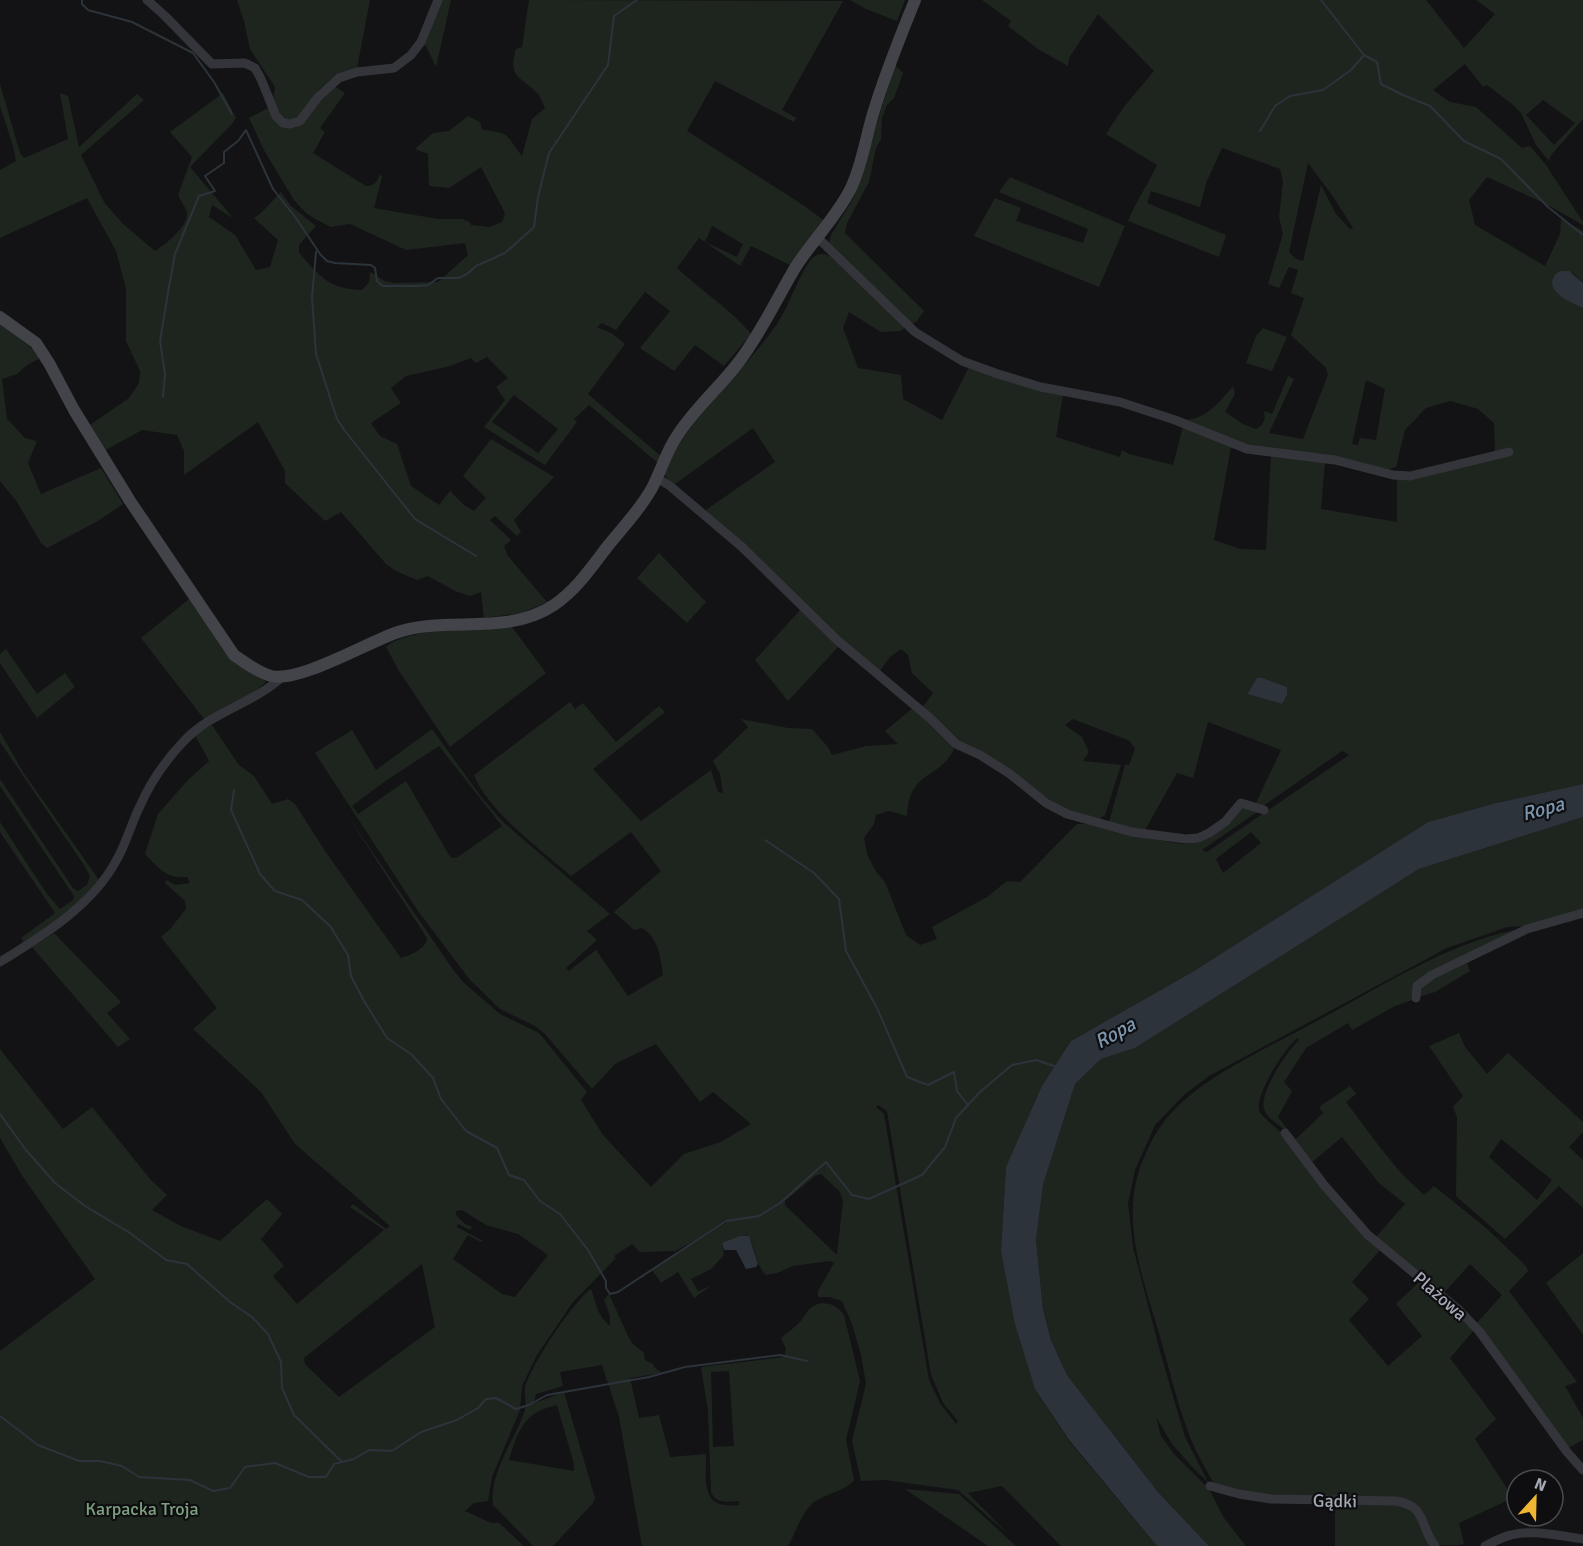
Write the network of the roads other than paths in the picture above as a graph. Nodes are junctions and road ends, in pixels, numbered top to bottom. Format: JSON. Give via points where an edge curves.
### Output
{"nodes":[{"id":1,"x":147,"y":0,"type":"edge"},
{"id":2,"x":438,"y":0,"type":"edge"},
{"id":3,"x":915,"y":0,"type":"edge"},
{"id":4,"x":818,"y":238,"type":"junction"},
{"id":5,"x":0,"y":317,"type":"edge"},
{"id":6,"x":1509,"y":452,"type":"dead end"},
{"id":7,"x":657,"y":478,"type":"junction"},
{"id":8,"x":282,"y":677,"type":"junction"},
{"id":9,"x":1264,"y":810,"type":"dead end"},
{"id":10,"x":1583,"y":913,"type":"edge"},
{"id":11,"x":0,"y":962,"type":"edge"},
{"id":12,"x":1416,"y":998,"type":"dead end"},
{"id":13,"x":1285,"y":1133,"type":"dead end"},
{"id":14,"x":1583,"y":1470,"type":"edge"},
{"id":15,"x":1210,"y":1486,"type":"dead end"},
{"id":16,"x":1583,"y":1539,"type":"edge"},
{"id":17,"x":1435,"y":1546,"type":"edge"},
{"id":18,"x":1485,"y":1546,"type":"edge"}],
"edges":[{"from":1,"to":2,"type":"street","via":[[212,64],[245,63],[255,68],[276,116],[290,124],[300,121],[339,78],[393,68],[411,56]]},
{"from":3,"to":4,"type":"street","via":[[873,113],[851,187]]},
{"from":4,"to":6,"type":"street","via":[[915,332],[962,361],[998,374],[1041,387],[1120,402],[1247,449],[1335,460],[1393,475],[1410,476]]},
{"from":4,"to":7,"type":"street","via":[[796,267],[758,336],[678,433]]},
{"from":5,"to":8,"type":"street","via":[[36,343],[130,501],[234,655],[258,671]]},
{"from":7,"to":8,"type":"street","via":[[641,505],[579,583],[554,605],[527,619],[508,623],[412,627],[295,676]]},
{"from":7,"to":9,"type":"street","via":[[742,547],[837,640],[924,712],[956,744],[1010,774],[1046,803],[1067,814],[1132,832],[1186,839],[1198,838],[1225,822],[1241,803]]},
{"from":8,"to":11,"type":"street","via":[[183,742],[141,804],[102,883],[65,917]]},
{"from":10,"to":12,"type":"street","via":[[1527,929],[1432,975],[1417,986]]},
{"from":13,"to":14,"type":"street","name":"Plażowa","via":[[1368,1235],[1479,1331]]},
{"from":15,"to":17,"type":"street","name":"Gądki","via":[[1271,1499],[1408,1503],[1417,1508]]},
{"from":16,"to":18,"type":"street","via":[[1522,1533]]}]}
